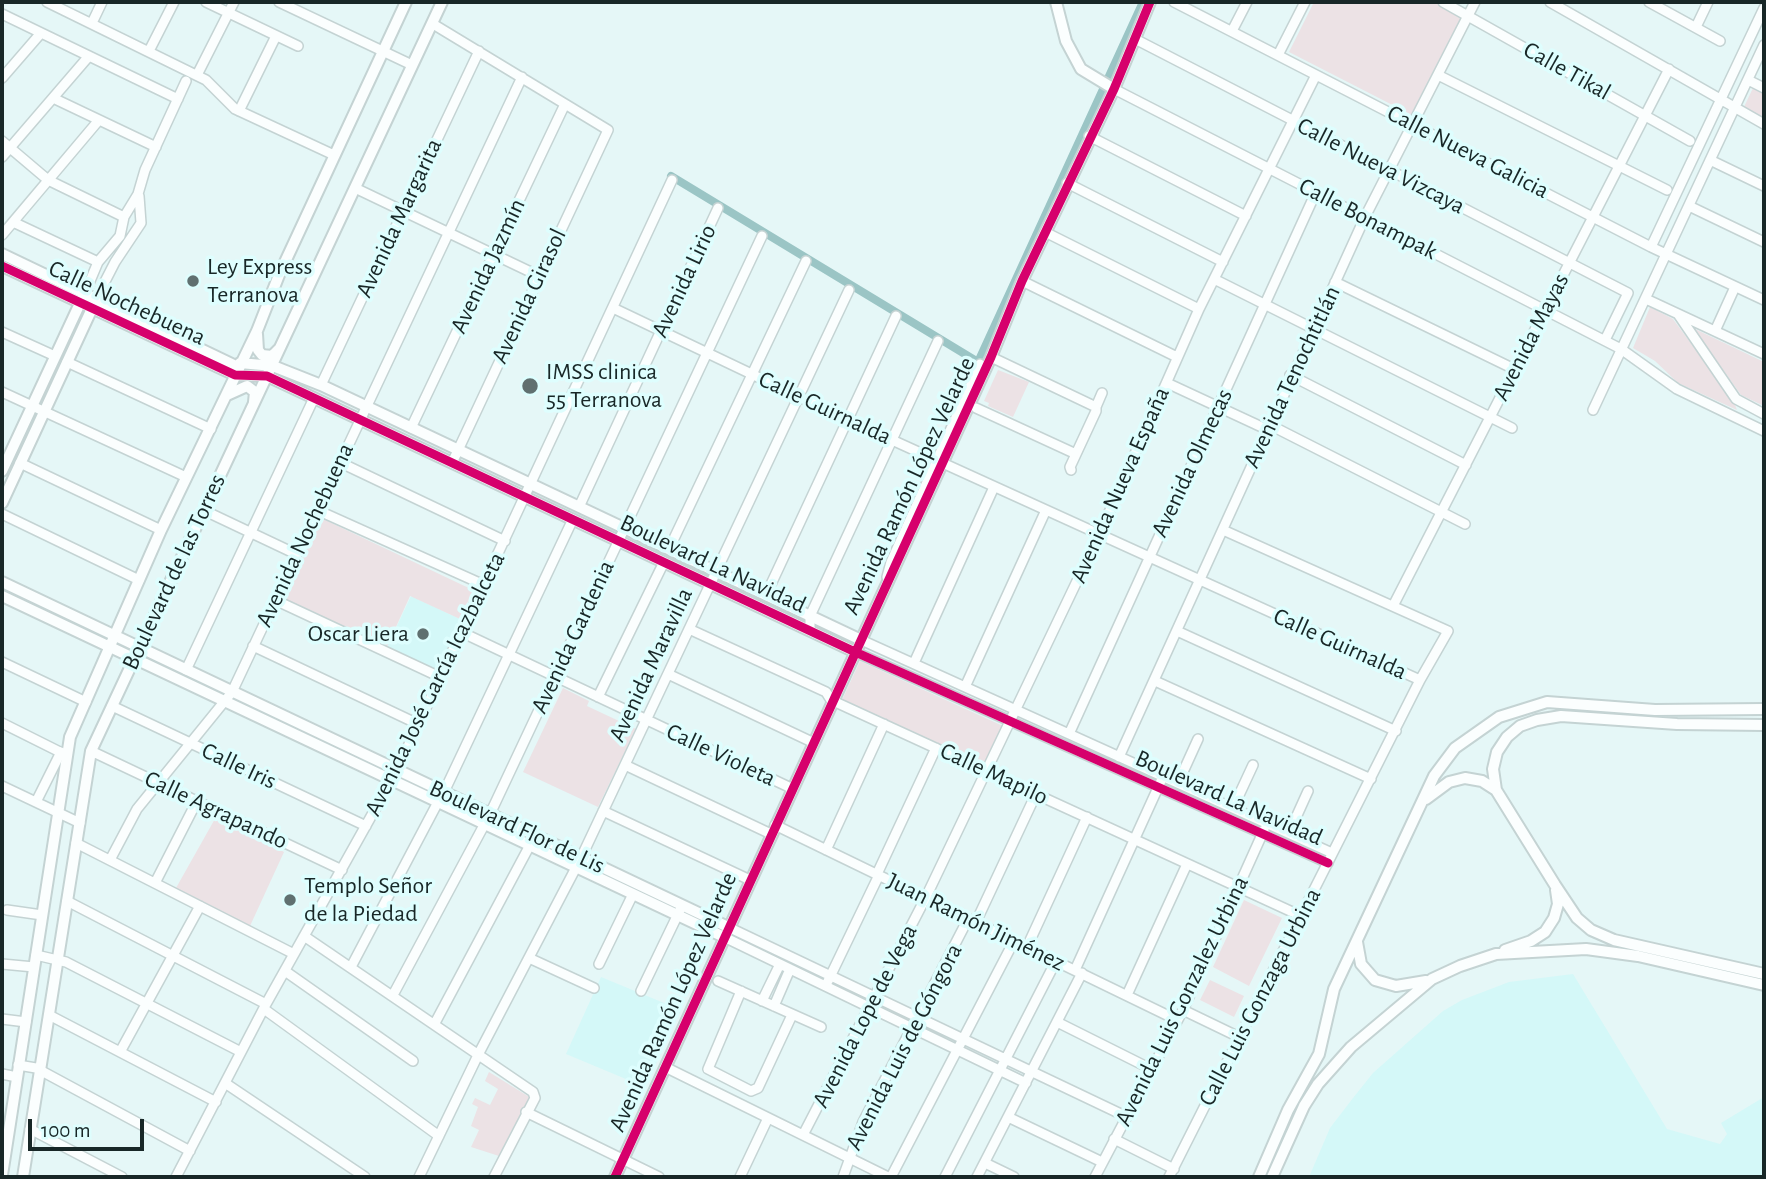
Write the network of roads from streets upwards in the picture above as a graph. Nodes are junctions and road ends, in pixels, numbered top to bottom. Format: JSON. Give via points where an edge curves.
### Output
{"nodes":[{"id":1,"x":47,"y":2,"type":"edge"},
{"id":2,"x":102,"y":2,"type":"edge"},
{"id":3,"x":174,"y":2,"type":"edge"},
{"id":4,"x":206,"y":2,"type":"edge"},
{"id":5,"x":234,"y":2,"type":"edge"},
{"id":6,"x":279,"y":2,"type":"edge"},
{"id":7,"x":406,"y":2,"type":"edge"},
{"id":8,"x":442,"y":2,"type":"edge"},
{"id":9,"x":1056,"y":2,"type":"edge"},
{"id":10,"x":1150,"y":2,"type":"edge"},
{"id":11,"x":1174,"y":2,"type":"edge"},
{"id":12,"x":1247,"y":2,"type":"edge"},
{"id":13,"x":1305,"y":2,"type":"edge"},
{"id":14,"x":1444,"y":2,"type":"edge"},
{"id":15,"x":1475,"y":2,"type":"edge"},
{"id":16,"x":1550,"y":2,"type":"edge"},
{"id":17,"x":1708,"y":2,"type":"edge"},
{"id":18,"x":1652,"y":3,"type":"edge"},
{"id":19,"x":1188,"y":5,"type":"edge"},
{"id":20,"x":1764,"y":8,"type":"edge"},
{"id":21,"x":229,"y":13,"type":"junction"},
{"id":22,"x":2,"y":14,"type":"edge"},
{"id":23,"x":1468,"y":16,"type":"junction"},
{"id":24,"x":92,"y":23,"type":"junction"},
{"id":25,"x":432,"y":24,"type":"junction"},
{"id":26,"x":1696,"y":27,"type":"junction"},
{"id":27,"x":1232,"y":31,"type":"junction"},
{"id":28,"x":41,"y":33,"type":"junction"},
{"id":29,"x":276,"y":36,"type":"junction"},
{"id":30,"x":1135,"y":39,"type":"junction"},
{"id":31,"x":1720,"y":41,"type":"dead end"},
{"id":32,"x":1764,"y":45,"type":"edge"},
{"id":33,"x":298,"y":46,"type":"dead end"},
{"id":34,"x":149,"y":51,"type":"junction"},
{"id":35,"x":383,"y":51,"type":"junction"},
{"id":36,"x":479,"y":51,"type":"junction"},
{"id":37,"x":1278,"y":55,"type":"junction"},
{"id":38,"x":89,"y":56,"type":"junction"},
{"id":39,"x":412,"y":65,"type":"junction"},
{"id":40,"x":1669,"y":69,"type":"junction"},
{"id":41,"x":197,"y":75,"type":"junction"},
{"id":42,"x":1316,"y":75,"type":"junction"},
{"id":43,"x":1438,"y":75,"type":"junction"},
{"id":44,"x":522,"y":77,"type":"junction"},
{"id":45,"x":2,"y":78,"type":"edge"},
{"id":46,"x":1748,"y":80,"type":"junction"},
{"id":47,"x":186,"y":81,"type":"dead end"},
{"id":48,"x":1108,"y":86,"type":"junction"},
{"id":49,"x":1764,"y":88,"type":"edge"},
{"id":50,"x":53,"y":97,"type":"junction"},
{"id":51,"x":177,"y":99,"type":"junction"},
{"id":52,"x":1721,"y":99,"type":"junction"},
{"id":53,"x":565,"y":104,"type":"junction"},
{"id":54,"x":1735,"y":107,"type":"junction"},
{"id":55,"x":239,"y":111,"type":"junction"},
{"id":56,"x":1645,"y":116,"type":"junction"},
{"id":57,"x":99,"y":120,"type":"junction"},
{"id":58,"x":1293,"y":121,"type":"junction"},
{"id":59,"x":1413,"y":124,"type":"junction"},
{"id":60,"x":1764,"y":124,"type":"edge"},
{"id":61,"x":1089,"y":136,"type":"junction"},
{"id":62,"x":1690,"y":141,"type":"dead end"},
{"id":63,"x":6,"y":145,"type":"edge"},
{"id":64,"x":156,"y":147,"type":"junction"},
{"id":65,"x":334,"y":155,"type":"junction"},
{"id":66,"x":2,"y":157,"type":"edge"},
{"id":67,"x":1710,"y":160,"type":"junction"},
{"id":68,"x":1619,"y":166,"type":"junction"},
{"id":69,"x":1269,"y":168,"type":"junction"},
{"id":70,"x":1389,"y":170,"type":"junction"},
{"id":71,"x":48,"y":180,"type":"junction"},
{"id":72,"x":672,"y":180,"type":"dead end"},
{"id":73,"x":1067,"y":183,"type":"junction"},
{"id":74,"x":1764,"y":186,"type":"edge"},
{"id":75,"x":355,"y":188,"type":"junction"},
{"id":76,"x":1667,"y":190,"type":"dead end"},
{"id":77,"x":1316,"y":192,"type":"junction"},
{"id":78,"x":138,"y":194,"type":"junction"},
{"id":79,"x":1689,"y":206,"type":"junction"},
{"id":80,"x":718,"y":208,"type":"dead end"},
{"id":81,"x":402,"y":211,"type":"junction"},
{"id":82,"x":127,"y":214,"type":"junction"},
{"id":83,"x":141,"y":216,"type":"junction"},
{"id":84,"x":1246,"y":216,"type":"junction"},
{"id":85,"x":1593,"y":216,"type":"junction"},
{"id":86,"x":1365,"y":217,"type":"junction"},
{"id":87,"x":13,"y":222,"type":"junction"},
{"id":88,"x":447,"y":232,"type":"junction"},
{"id":89,"x":1045,"y":232,"type":"junction"},
{"id":90,"x":2,"y":235,"type":"edge"},
{"id":91,"x":762,"y":236,"type":"dead end"},
{"id":92,"x":1764,"y":242,"type":"edge"},
{"id":93,"x":1651,"y":247,"type":"junction"},
{"id":94,"x":2,"y":254,"type":"edge"},
{"id":95,"x":493,"y":254,"type":"junction"},
{"id":96,"x":1667,"y":254,"type":"junction"},
{"id":97,"x":806,"y":261,"type":"dead end"},
{"id":98,"x":98,"y":262,"type":"junction"},
{"id":99,"x":1223,"y":262,"type":"junction"},
{"id":100,"x":1569,"y":263,"type":"junction"},
{"id":101,"x":2,"y":266,"type":"edge"},
{"id":102,"x":539,"y":276,"type":"junction"},
{"id":103,"x":1214,"y":279,"type":"junction"},
{"id":104,"x":1022,"y":281,"type":"junction"},
{"id":105,"x":1335,"y":282,"type":"junction"},
{"id":106,"x":1735,"y":287,"type":"junction"},
{"id":107,"x":849,"y":290,"type":"dead end"},
{"id":108,"x":82,"y":298,"type":"junction"},
{"id":109,"x":1646,"y":299,"type":"junction"},
{"id":110,"x":1764,"y":300,"type":"edge"},
{"id":111,"x":94,"y":303,"type":"junction"},
{"id":112,"x":1265,"y":304,"type":"junction"},
{"id":113,"x":613,"y":308,"type":"junction"},
{"id":114,"x":1199,"y":309,"type":"junction"},
{"id":115,"x":1545,"y":310,"type":"junction"},
{"id":116,"x":1678,"y":314,"type":"junction"},
{"id":117,"x":896,"y":316,"type":"dead end"},
{"id":118,"x":1313,"y":328,"type":"junction"},
{"id":119,"x":257,"y":331,"type":"junction"},
{"id":120,"x":661,"y":331,"type":"junction"},
{"id":121,"x":1714,"y":331,"type":"junction"},
{"id":122,"x":2,"y":332,"type":"edge"},
{"id":123,"x":938,"y":341,"type":"dead end"},
{"id":124,"x":1605,"y":341,"type":"junction"},
{"id":125,"x":282,"y":346,"type":"junction"},
{"id":126,"x":1621,"y":349,"type":"junction"},
{"id":127,"x":707,"y":352,"type":"junction"},
{"id":128,"x":1764,"y":354,"type":"edge"},
{"id":129,"x":55,"y":356,"type":"junction"},
{"id":130,"x":991,"y":357,"type":"junction"},
{"id":131,"x":1177,"y":358,"type":"junction"},
{"id":132,"x":67,"y":362,"type":"junction"},
{"id":133,"x":981,"y":364,"type":"dead end"},
{"id":134,"x":238,"y":368,"type":"junction"},
{"id":135,"x":1514,"y":369,"type":"junction"},
{"id":136,"x":270,"y":371,"type":"junction"},
{"id":137,"x":752,"y":374,"type":"junction"},
{"id":138,"x":1290,"y":375,"type":"junction"},
{"id":139,"x":1167,"y":383,"type":"junction"},
{"id":140,"x":321,"y":385,"type":"junction"},
{"id":141,"x":2,"y":392,"type":"edge"},
{"id":142,"x":1102,"y":393,"type":"dead end"},
{"id":143,"x":226,"y":395,"type":"junction"},
{"id":144,"x":799,"y":396,"type":"junction"},
{"id":145,"x":314,"y":398,"type":"junction"},
{"id":146,"x":254,"y":404,"type":"junction"},
{"id":147,"x":32,"y":406,"type":"junction"},
{"id":148,"x":365,"y":406,"type":"junction"},
{"id":149,"x":1096,"y":407,"type":"junction"},
{"id":150,"x":1218,"y":407,"type":"junction"},
{"id":151,"x":976,"y":408,"type":"dead end"},
{"id":152,"x":1593,"y":410,"type":"dead end"},
{"id":153,"x":44,"y":411,"type":"junction"},
{"id":154,"x":1764,"y":414,"type":"edge"},
{"id":155,"x":1490,"y":417,"type":"junction"},
{"id":156,"x":359,"y":419,"type":"junction"},
{"id":157,"x":848,"y":420,"type":"junction"},
{"id":158,"x":1267,"y":427,"type":"junction"},
{"id":159,"x":411,"y":428,"type":"junction"},
{"id":160,"x":1511,"y":428,"type":"dead end"},
{"id":161,"x":211,"y":429,"type":"junction"},
{"id":162,"x":1764,"y":431,"type":"edge"},
{"id":163,"x":892,"y":440,"type":"junction"},
{"id":164,"x":458,"y":450,"type":"junction"},
{"id":165,"x":1076,"y":454,"type":"junction"},
{"id":166,"x":5,"y":455,"type":"edge"},
{"id":167,"x":940,"y":462,"type":"junction"},
{"id":168,"x":20,"y":463,"type":"junction"},
{"id":169,"x":339,"y":463,"type":"junction"},
{"id":170,"x":452,"y":463,"type":"junction"},
{"id":171,"x":1466,"y":465,"type":"junction"},
{"id":172,"x":1071,"y":470,"type":"dead end"},
{"id":173,"x":2,"y":471,"type":"edge"},
{"id":174,"x":186,"y":477,"type":"junction"},
{"id":175,"x":531,"y":484,"type":"junction"},
{"id":176,"x":994,"y":487,"type":"junction"},
{"id":177,"x":525,"y":496,"type":"junction"},
{"id":178,"x":2,"y":503,"type":"edge"},
{"id":179,"x":579,"y":507,"type":"junction"},
{"id":180,"x":203,"y":510,"type":"junction"},
{"id":181,"x":317,"y":510,"type":"junction"},
{"id":182,"x":1046,"y":510,"type":"junction"},
{"id":183,"x":1441,"y":512,"type":"junction"},
{"id":184,"x":2,"y":514,"type":"edge"},
{"id":185,"x":573,"y":519,"type":"junction"},
{"id":186,"x":1465,"y":524,"type":"dead end"},
{"id":187,"x":624,"y":528,"type":"junction"},
{"id":188,"x":161,"y":530,"type":"junction"},
{"id":189,"x":1223,"y":530,"type":"junction"},
{"id":190,"x":251,"y":533,"type":"junction"},
{"id":191,"x":1099,"y":535,"type":"junction"},
{"id":192,"x":617,"y":540,"type":"junction"},
{"id":193,"x":505,"y":541,"type":"junction"},
{"id":194,"x":669,"y":549,"type":"junction"},
{"id":195,"x":296,"y":554,"type":"junction"},
{"id":196,"x":1149,"y":558,"type":"junction"},
{"id":197,"x":664,"y":562,"type":"junction"},
{"id":198,"x":716,"y":571,"type":"junction"},
{"id":199,"x":139,"y":580,"type":"junction"},
{"id":200,"x":1200,"y":581,"type":"junction"},
{"id":201,"x":2,"y":582,"type":"edge"},
{"id":202,"x":710,"y":584,"type":"junction"},
{"id":203,"x":484,"y":585,"type":"junction"},
{"id":204,"x":766,"y":595,"type":"junction"},
{"id":205,"x":2,"y":596,"type":"edge"},
{"id":206,"x":275,"y":600,"type":"junction"},
{"id":207,"x":1393,"y":606,"type":"junction"},
{"id":208,"x":810,"y":616,"type":"junction"},
{"id":209,"x":689,"y":629,"type":"junction"},
{"id":210,"x":810,"y":630,"type":"junction"},
{"id":211,"x":1177,"y":631,"type":"junction"},
{"id":212,"x":461,"y":632,"type":"junction"},
{"id":213,"x":114,"y":635,"type":"junction"},
{"id":214,"x":859,"y":639,"type":"junction"},
{"id":215,"x":108,"y":646,"type":"junction"},
{"id":216,"x":253,"y":646,"type":"junction"},
{"id":217,"x":139,"y":647,"type":"junction"},
{"id":218,"x":853,"y":651,"type":"junction"},
{"id":219,"x":508,"y":654,"type":"junction"},
{"id":220,"x":133,"y":658,"type":"junction"},
{"id":221,"x":2,"y":662,"type":"edge"},
{"id":222,"x":914,"y":663,"type":"junction"},
{"id":223,"x":186,"y":670,"type":"junction"},
{"id":224,"x":668,"y":674,"type":"junction"},
{"id":225,"x":555,"y":676,"type":"junction"},
{"id":226,"x":440,"y":677,"type":"junction"},
{"id":227,"x":1420,"y":680,"type":"junction"},
{"id":228,"x":1154,"y":681,"type":"junction"},
{"id":229,"x":965,"y":687,"type":"junction"},
{"id":230,"x":229,"y":697,"type":"junction"},
{"id":231,"x":598,"y":697,"type":"junction"},
{"id":232,"x":831,"y":699,"type":"junction"},
{"id":233,"x":86,"y":702,"type":"junction"},
{"id":234,"x":112,"y":706,"type":"junction"},
{"id":235,"x":1764,"y":709,"type":"edge"},
{"id":236,"x":1016,"y":710,"type":"junction"},
{"id":237,"x":646,"y":720,"type":"junction"},
{"id":238,"x":1011,"y":721,"type":"junction"},
{"id":239,"x":2,"y":723,"type":"edge"},
{"id":240,"x":884,"y":724,"type":"junction"},
{"id":241,"x":420,"y":725,"type":"junction"},
{"id":242,"x":1764,"y":725,"type":"edge"},
{"id":243,"x":1396,"y":731,"type":"junction"},
{"id":244,"x":1069,"y":734,"type":"junction"},
{"id":245,"x":1198,"y":739,"type":"dead end"},
{"id":246,"x":812,"y":742,"type":"junction"},
{"id":247,"x":192,"y":744,"type":"junction"},
{"id":248,"x":936,"y":748,"type":"junction"},
{"id":249,"x":91,"y":751,"type":"junction"},
{"id":250,"x":63,"y":753,"type":"junction"},
{"id":251,"x":1119,"y":757,"type":"junction"},
{"id":252,"x":625,"y":765,"type":"junction"},
{"id":253,"x":1253,"y":765,"type":"dead end"},
{"id":254,"x":987,"y":771,"type":"junction"},
{"id":255,"x":395,"y":775,"type":"junction"},
{"id":256,"x":1163,"y":777,"type":"junction"},
{"id":257,"x":1371,"y":779,"type":"junction"},
{"id":258,"x":159,"y":783,"type":"junction"},
{"id":259,"x":1178,"y":783,"type":"junction"},
{"id":260,"x":2,"y":786,"type":"edge"},
{"id":261,"x":1158,"y":787,"type":"junction"},
{"id":262,"x":791,"y":788,"type":"junction"},
{"id":263,"x":1496,"y":790,"type":"junction"},
{"id":264,"x":1308,"y":791,"type":"dead end"},
{"id":265,"x":1036,"y":794,"type":"junction"},
{"id":266,"x":441,"y":797,"type":"junction"},
{"id":267,"x":197,"y":801,"type":"junction"},
{"id":268,"x":36,"y":802,"type":"junction"},
{"id":269,"x":1422,"y":803,"type":"junction"},
{"id":270,"x":1233,"y":808,"type":"junction"},
{"id":271,"x":603,"y":811,"type":"junction"},
{"id":272,"x":58,"y":812,"type":"junction"},
{"id":273,"x":1087,"y":817,"type":"junction"},
{"id":274,"x":488,"y":819,"type":"junction"},
{"id":275,"x":80,"y":824,"type":"junction"},
{"id":276,"x":1266,"y":824,"type":"junction"},
{"id":277,"x":366,"y":826,"type":"junction"},
{"id":278,"x":773,"y":830,"type":"junction"},
{"id":279,"x":1289,"y":834,"type":"junction"},
{"id":280,"x":1262,"y":835,"type":"junction"},
{"id":281,"x":1134,"y":839,"type":"junction"},
{"id":282,"x":76,"y":843,"type":"junction"},
{"id":283,"x":530,"y":845,"type":"junction"},
{"id":284,"x":826,"y":850,"type":"junction"},
{"id":285,"x":1330,"y":858,"type":"junction"},
{"id":286,"x":110,"y":860,"type":"junction"},
{"id":287,"x":579,"y":862,"type":"junction"},
{"id":288,"x":1187,"y":864,"type":"junction"},
{"id":289,"x":342,"y":870,"type":"junction"},
{"id":290,"x":878,"y":875,"type":"junction"},
{"id":291,"x":750,"y":880,"type":"junction"},
{"id":292,"x":155,"y":883,"type":"junction"},
{"id":293,"x":1555,"y":886,"type":"junction"},
{"id":294,"x":1239,"y":888,"type":"junction"},
{"id":295,"x":633,"y":894,"type":"junction"},
{"id":296,"x":926,"y":897,"type":"junction"},
{"id":297,"x":67,"y":901,"type":"junction"},
{"id":298,"x":200,"y":906,"type":"junction"},
{"id":299,"x":7,"y":910,"type":"dead end"},
{"id":300,"x":680,"y":910,"type":"junction"},
{"id":301,"x":42,"y":915,"type":"junction"},
{"id":302,"x":1301,"y":916,"type":"junction"},
{"id":303,"x":1577,"y":918,"type":"junction"},
{"id":304,"x":972,"y":920,"type":"junction"},
{"id":305,"x":726,"y":932,"type":"junction"},
{"id":306,"x":304,"y":936,"type":"junction"},
{"id":307,"x":1357,"y":940,"type":"junction"},
{"id":308,"x":1014,"y":941,"type":"junction"},
{"id":309,"x":1027,"y":947,"type":"junction"},
{"id":310,"x":1595,"y":950,"type":"junction"},
{"id":311,"x":294,"y":954,"type":"junction"},
{"id":312,"x":1496,"y":954,"type":"junction"},
{"id":313,"x":36,"y":955,"type":"junction"},
{"id":314,"x":173,"y":956,"type":"junction"},
{"id":315,"x":529,"y":958,"type":"junction"},
{"id":316,"x":58,"y":960,"type":"junction"},
{"id":317,"x":1056,"y":961,"type":"junction"},
{"id":318,"x":2,"y":964,"type":"edge"},
{"id":319,"x":599,"y":964,"type":"dead end"},
{"id":320,"x":780,"y":964,"type":"junction"},
{"id":321,"x":34,"y":967,"type":"junction"},
{"id":322,"x":351,"y":967,"type":"junction"},
{"id":323,"x":790,"y":969,"type":"junction"},
{"id":324,"x":285,"y":971,"type":"junction"},
{"id":325,"x":1079,"y":972,"type":"junction"},
{"id":326,"x":1764,"y":974,"type":"edge"},
{"id":327,"x":831,"y":976,"type":"junction"},
{"id":328,"x":1432,"y":979,"type":"junction"},
{"id":329,"x":718,"y":981,"type":"dead end"},
{"id":330,"x":1764,"y":985,"type":"edge"},
{"id":331,"x":826,"y":986,"type":"junction"},
{"id":332,"x":594,"y":988,"type":"dead end"},
{"id":333,"x":641,"y":991,"type":"dead end"},
{"id":334,"x":741,"y":992,"type":"junction"},
{"id":335,"x":393,"y":995,"type":"junction"},
{"id":336,"x":1127,"y":995,"type":"junction"},
{"id":337,"x":875,"y":997,"type":"junction"},
{"id":338,"x":762,"y":1001,"type":"junction"},
{"id":339,"x":146,"y":1004,"type":"junction"},
{"id":340,"x":265,"y":1006,"type":"junction"},
{"id":341,"x":774,"y":1006,"type":"junction"},
{"id":342,"x":870,"y":1007,"type":"junction"},
{"id":343,"x":1183,"y":1010,"type":"junction"},
{"id":344,"x":49,"y":1015,"type":"junction"},
{"id":345,"x":792,"y":1015,"type":"junction"},
{"id":346,"x":918,"y":1017,"type":"junction"},
{"id":347,"x":2,"y":1019,"type":"edge"},
{"id":348,"x":1177,"y":1020,"type":"junction"},
{"id":349,"x":26,"y":1022,"type":"junction"},
{"id":350,"x":1057,"y":1022,"type":"junction"},
{"id":351,"x":435,"y":1023,"type":"junction"},
{"id":352,"x":821,"y":1027,"type":"dead end"},
{"id":353,"x":913,"y":1028,"type":"junction"},
{"id":354,"x":962,"y":1038,"type":"junction"},
{"id":355,"x":1241,"y":1038,"type":"junction"},
{"id":356,"x":957,"y":1049,"type":"junction"},
{"id":357,"x":120,"y":1052,"type":"junction"},
{"id":358,"x":241,"y":1052,"type":"junction"},
{"id":359,"x":479,"y":1053,"type":"junction"},
{"id":360,"x":1006,"y":1059,"type":"junction"},
{"id":361,"x":413,"y":1061,"type":"dead end"},
{"id":362,"x":665,"y":1066,"type":"junction"},
{"id":363,"x":1151,"y":1069,"type":"junction"},
{"id":364,"x":40,"y":1070,"type":"junction"},
{"id":365,"x":1000,"y":1070,"type":"junction"},
{"id":366,"x":17,"y":1071,"type":"junction"},
{"id":367,"x":1032,"y":1071,"type":"junction"},
{"id":368,"x":2,"y":1074,"type":"edge"},
{"id":369,"x":225,"y":1083,"type":"junction"},
{"id":370,"x":1026,"y":1083,"type":"junction"},
{"id":371,"x":216,"y":1101,"type":"junction"},
{"id":372,"x":526,"y":1112,"type":"junction"},
{"id":373,"x":1125,"y":1116,"type":"junction"},
{"id":374,"x":1008,"y":1117,"type":"junction"},
{"id":375,"x":768,"y":1118,"type":"junction"},
{"id":376,"x":30,"y":1129,"type":"junction"},
{"id":377,"x":5,"y":1130,"type":"edge"},
{"id":378,"x":803,"y":1135,"type":"junction"},
{"id":379,"x":439,"y":1136,"type":"junction"},
{"id":380,"x":1114,"y":1139,"type":"junction"},
{"id":381,"x":190,"y":1151,"type":"junction"},
{"id":382,"x":848,"y":1158,"type":"junction"},
{"id":383,"x":623,"y":1160,"type":"junction"},
{"id":384,"x":1102,"y":1162,"type":"junction"},
{"id":385,"x":985,"y":1163,"type":"junction"},
{"id":386,"x":1171,"y":1173,"type":"edge"},
{"id":387,"x":2,"y":1175,"type":"edge"},
{"id":388,"x":180,"y":1176,"type":"edge"},
{"id":389,"x":23,"y":1177,"type":"edge"},
{"id":390,"x":122,"y":1177,"type":"edge"},
{"id":391,"x":365,"y":1177,"type":"edge"},
{"id":392,"x":419,"y":1177,"type":"edge"},
{"id":393,"x":494,"y":1177,"type":"edge"},
{"id":394,"x":615,"y":1177,"type":"edge"},
{"id":395,"x":659,"y":1177,"type":"edge"},
{"id":396,"x":740,"y":1177,"type":"edge"},
{"id":397,"x":843,"y":1177,"type":"edge"},
{"id":398,"x":889,"y":1177,"type":"edge"},
{"id":399,"x":945,"y":1177,"type":"edge"},
{"id":400,"x":977,"y":1177,"type":"edge"},
{"id":401,"x":1014,"y":1177,"type":"edge"},
{"id":402,"x":1095,"y":1177,"type":"edge"},
{"id":403,"x":1259,"y":1177,"type":"edge"},
{"id":404,"x":1272,"y":1177,"type":"edge"}],
"edges":[{"from":1,"to":24,"type":"street"},
{"from":2,"to":24,"type":"street"},
{"from":3,"to":34,"type":"street"},
{"from":4,"to":21,"type":"street"},
{"from":5,"to":21,"type":"street"},
{"from":6,"to":35,"type":"street"},
{"from":7,"to":35,"type":"street","name":"Boulevard de las Torres"},
{"from":8,"to":25,"type":"street","name":"Boulevard de las Torres"},
{"from":9,"to":48,"type":"street","via":[[1071,53],[1081,69]]},
{"from":10,"to":30,"type":"street","name":"Avenida Ramón López Velarde"},
{"from":11,"to":19,"type":"street","name":"Calle Nueva Galicia"},
{"from":12,"to":27,"type":"street"},
{"from":13,"to":37,"type":"street"},
{"from":14,"to":23,"type":"street","name":"Calle Tikal"},
{"from":15,"to":23,"type":"street","name":"Avenida Tenochtitlán"},
{"from":16,"to":40,"type":"street"},
{"from":17,"to":26,"type":"street"},
{"from":18,"to":26,"type":"street"},
{"from":19,"to":27,"type":"street","name":"Calle Nueva Galicia"},
{"from":20,"to":52,"type":"street"},
{"from":21,"to":29,"type":"street"},
{"from":21,"to":41,"type":"street"},
{"from":22,"to":28,"type":"street"},
{"from":23,"to":43,"type":"street","name":"Avenida Tenochtitlán"},
{"from":23,"to":56,"type":"street","name":"Calle Tikal"},
{"from":24,"to":34,"type":"street"},
{"from":25,"to":36,"type":"street"},
{"from":25,"to":39,"type":"street","name":"Boulevard de las Torres"},
{"from":26,"to":31,"type":"street"},
{"from":27,"to":37,"type":"street","name":"Calle Nueva Galicia"},
{"from":28,"to":38,"type":"street"},
{"from":28,"to":45,"type":"street"},
{"from":29,"to":33,"type":"street"},
{"from":29,"to":55,"type":"street"},
{"from":30,"to":48,"type":"street","name":"Avenida Ramón López Velarde"},
{"from":30,"to":58,"type":"street","name":"Calle Nueva Vizcaya"},
{"from":32,"to":46,"type":"street"},
{"from":34,"to":41,"type":"street"},
{"from":35,"to":39,"type":"street"},
{"from":35,"to":65,"type":"street","name":"Boulevard de las Torres"},
{"from":36,"to":44,"type":"street"},
{"from":36,"to":81,"type":"street","name":"Avenida Margarita"},
{"from":37,"to":42,"type":"street","name":"Calle Nueva Galicia"},
{"from":38,"to":50,"type":"street"},
{"from":38,"to":51,"type":"street"},
{"from":39,"to":75,"type":"street","name":"Boulevard de las Torres"},
{"from":40,"to":52,"type":"street"},
{"from":40,"to":56,"type":"street","name":"Avenida Mayas"},
{"from":41,"to":55,"type":"street"},
{"from":42,"to":58,"type":"street","name":"Avenida Nueva España"},
{"from":42,"to":59,"type":"street","name":"Calle Nueva Galicia"},
{"from":43,"to":59,"type":"street","name":"Avenida Tenochtitlán"},
{"from":43,"to":68,"type":"street"},
{"from":44,"to":53,"type":"street"},
{"from":44,"to":88,"type":"street","name":"Avenida Nochebuena"},
{"from":46,"to":49,"type":"street"},
{"from":46,"to":54,"type":"street"},
{"from":47,"to":51,"type":"street"},
{"from":48,"to":61,"type":"street","name":"Avenida Ramón López Velarde"},
{"from":48,"to":69,"type":"street","name":"Calle Bonampak"},
{"from":50,"to":57,"type":"street"},
{"from":50,"to":63,"type":"street"},
{"from":51,"to":64,"type":"street"},
{"from":52,"to":54,"type":"street"},
{"from":52,"to":93,"type":"street"},
{"from":53,"to":95,"type":"street","name":"Avenida Jazmín"},
{"from":53,"to":102,"type":"street","name":"Avenida Girasol","via":[[608,131]]},
{"from":54,"to":60,"type":"street"},
{"from":54,"to":67,"type":"street"},
{"from":55,"to":65,"type":"street"},
{"from":56,"to":62,"type":"street","name":"Calle Tikal"},
{"from":56,"to":68,"type":"street","name":"Avenida Mayas"},
{"from":57,"to":64,"type":"street"},
{"from":57,"to":71,"type":"street"},
{"from":58,"to":69,"type":"street","name":"Avenida Nueva España"},
{"from":58,"to":70,"type":"street","name":"Calle Nueva Vizcaya"},
{"from":59,"to":70,"type":"street","name":"Avenida Tenochtitlán"},
{"from":59,"to":85,"type":"street","name":"Calle Nueva Galicia"},
{"from":61,"to":73,"type":"street","name":"Avenida Ramón López Velarde"},
{"from":61,"to":84,"type":"street"},
{"from":63,"to":66,"type":"street"},
{"from":63,"to":71,"type":"street"},
{"from":64,"to":78,"type":"street"},
{"from":65,"to":119,"type":"street","name":"Boulevard de las Torres"},
{"from":67,"to":74,"type":"street"},
{"from":67,"to":79,"type":"street"},
{"from":68,"to":76,"type":"street"},
{"from":68,"to":85,"type":"street","name":"Avenida Mayas"},
{"from":69,"to":77,"type":"street","name":"Calle Bonampak"},
{"from":69,"to":84,"type":"street","name":"Avenida Nueva España"},
{"from":70,"to":86,"type":"street","name":"Avenida Tenochtitlán"},
{"from":70,"to":100,"type":"street","name":"Calle Nueva Vizcaya"},
{"from":71,"to":82,"type":"street"},
{"from":71,"to":87,"type":"street"},
{"from":72,"to":113,"type":"street","name":"Avenida José García Icazbalceta"},
{"from":73,"to":89,"type":"street","name":"Avenida Ramón López Velarde"},
{"from":73,"to":99,"type":"street"},
{"from":75,"to":81,"type":"street"},
{"from":75,"to":125,"type":"street","name":"Boulevard de las Torres"},
{"from":77,"to":86,"type":"street","name":"Calle Bonampak"},
{"from":77,"to":112,"type":"street","name":"Avenida Olmecas"},
{"from":78,"to":82,"type":"street"},
{"from":78,"to":83,"type":"street"},
{"from":79,"to":92,"type":"street"},
{"from":79,"to":96,"type":"street"},
{"from":80,"to":120,"type":"street","name":"Avenida Lirio"},
{"from":81,"to":88,"type":"street"},
{"from":81,"to":140,"type":"street","name":"Avenida Margarita"},
{"from":82,"to":83,"type":"street"},
{"from":82,"to":98,"type":"street","via":[[120,236]]},
{"from":83,"to":111,"type":"street","via":[[139,229]]},
{"from":84,"to":99,"type":"street","name":"Avenida Nueva España"},
{"from":85,"to":93,"type":"street","name":"Calle Nueva Galicia"},
{"from":85,"to":100,"type":"street","name":"Avenida Mayas"},
{"from":86,"to":105,"type":"street","name":"Avenida Tenochtitlán"},
{"from":86,"to":115,"type":"street","name":"Calle Bonampak"},
{"from":87,"to":90,"type":"street"},
{"from":87,"to":98,"type":"street"},
{"from":88,"to":95,"type":"street"},
{"from":88,"to":148,"type":"street","name":"Avenida Nochebuena"},
{"from":89,"to":104,"type":"street","name":"Avenida Ramón López Velarde"},
{"from":89,"to":114,"type":"street"},
{"from":91,"to":127,"type":"street","name":"Avenida Gardenia"},
{"from":93,"to":96,"type":"street","name":"Calle Nueva Galicia"},
{"from":94,"to":108,"type":"street","name":"Calle Nochebuena"},
{"from":95,"to":102,"type":"street"},
{"from":95,"to":159,"type":"street","name":"Avenida Jazmín"},
{"from":96,"to":106,"type":"street","name":"Calle Nueva Galicia"},
{"from":96,"to":109,"type":"street"},
{"from":97,"to":137,"type":"street"},
{"from":98,"to":108,"type":"street"},
{"from":99,"to":103,"type":"street","name":"Avenida Nueva España"},
{"from":100,"to":115,"type":"street","name":"Avenida Mayas"},
{"from":100,"to":124,"type":"street","name":"Calle Nueva Vizcaya","via":[[1628,293]]},
{"from":101,"to":108,"type":"street","name":"Calle Nochebuena"},
{"from":102,"to":164,"type":"street","name":"Avenida Girasol"},
{"from":103,"to":112,"type":"street"},
{"from":103,"to":114,"type":"street","name":"Avenida Nueva España"},
{"from":104,"to":130,"type":"street","name":"Avenida Ramón López Velarde"},
{"from":104,"to":131,"type":"street"},
{"from":105,"to":118,"type":"street","name":"Avenida Tenochtitlán"},
{"from":105,"to":135,"type":"street"},
{"from":106,"to":110,"type":"street","name":"Calle Nueva Galicia"},
{"from":106,"to":121,"type":"street"},
{"from":107,"to":144,"type":"street","name":"Avenida Maravilla"},
{"from":108,"to":111,"type":"street","name":"Calle Nochebuena"},
{"from":108,"to":129,"type":"street"},
{"from":109,"to":116,"type":"street"},
{"from":109,"to":126,"type":"street"},
{"from":111,"to":132,"type":"street"},
{"from":111,"to":134,"type":"street","name":"Calle Nochebuena"},
{"from":112,"to":118,"type":"street"},
{"from":112,"to":150,"type":"street","name":"Avenida Olmecas"},
{"from":113,"to":120,"type":"street","name":"Calle Guirnalda"},
{"from":113,"to":175,"type":"street","name":"Avenida José García Icazbalceta"},
{"from":114,"to":131,"type":"street","name":"Avenida Nueva España"},
{"from":115,"to":124,"type":"street","name":"Calle Bonampak"},
{"from":115,"to":135,"type":"street","name":"Avenida Mayas"},
{"from":116,"to":121,"type":"street"},
{"from":116,"to":154,"type":"street","via":[[1736,399]]},
{"from":117,"to":157,"type":"street"},
{"from":118,"to":138,"type":"street","name":"Avenida Tenochtitlán"},
{"from":118,"to":155,"type":"street"},
{"from":119,"to":125,"type":"street","via":[[262,355],[272,356]]},
{"from":119,"to":134,"type":"street","name":"Boulevard de las Torres"},
{"from":120,"to":127,"type":"street","name":"Calle Guirnalda"},
{"from":120,"to":179,"type":"street","name":"Avenida Lirio"},
{"from":121,"to":128,"type":"street"},
{"from":122,"to":129,"type":"street"},
{"from":123,"to":163,"type":"street"},
{"from":124,"to":126,"type":"street","name":"Calle Bonampak"},
{"from":125,"to":136,"type":"street","name":"Boulevard de las Torres"},
{"from":126,"to":152,"type":"street"},
{"from":126,"to":162,"type":"street","name":"Calle Bonampak","via":[[1677,389]]},
{"from":127,"to":137,"type":"street","name":"Calle Guirnalda"},
{"from":127,"to":187,"type":"street","name":"Avenida Gardenia"},
{"from":129,"to":147,"type":"street"},
{"from":130,"to":149,"type":"street"},
{"from":130,"to":167,"type":"street","name":"Avenida Ramón López Velarde"},
{"from":131,"to":139,"type":"street","name":"Avenida Nueva España"},
{"from":132,"to":153,"type":"street"},
{"from":132,"to":161,"type":"street"},
{"from":133,"to":167,"type":"street"},
{"from":134,"to":136,"type":"street","name":"Boulevard La Navidad"},
{"from":134,"to":143,"type":"street","name":"Boulevard de las Torres"},
{"from":135,"to":155,"type":"street","name":"Avenida Mayas"},
{"from":136,"to":140,"type":"street","name":"Boulevard La Navidad"},
{"from":136,"to":145,"type":"street","name":"Boulevard La Navidad"},
{"from":136,"to":146,"type":"street","name":"Boulevard de las Torres"},
{"from":137,"to":144,"type":"street","name":"Calle Guirnalda"},
{"from":137,"to":194,"type":"street"},
{"from":138,"to":158,"type":"street","name":"Avenida Tenochtitlán"},
{"from":138,"to":171,"type":"street"},
{"from":139,"to":150,"type":"street"},
{"from":139,"to":191,"type":"street","name":"Avenida Nueva España"},
{"from":140,"to":148,"type":"street","name":"Boulevard La Navidad"},
{"from":141,"to":147,"type":"street"},
{"from":142,"to":149,"type":"street"},
{"from":143,"to":146,"type":"street","via":[[247,386],[256,392]]},
{"from":143,"to":161,"type":"street","name":"Boulevard de las Torres"},
{"from":144,"to":157,"type":"street","name":"Calle Guirnalda"},
{"from":144,"to":198,"type":"street","name":"Avenida Maravilla"},
{"from":145,"to":156,"type":"street","name":"Boulevard La Navidad"},
{"from":145,"to":190,"type":"street"},
{"from":146,"to":180,"type":"street","name":"Boulevard de las Torres"},
{"from":147,"to":153,"type":"street"},
{"from":147,"to":166,"type":"street"},
{"from":148,"to":156,"type":"street","name":"Avenida Nochebuena"},
{"from":148,"to":159,"type":"street","name":"Boulevard La Navidad"},
{"from":149,"to":165,"type":"street"},
{"from":150,"to":158,"type":"street"},
{"from":150,"to":196,"type":"street","name":"Avenida Olmecas"},
{"from":151,"to":165,"type":"street"},
{"from":153,"to":168,"type":"street"},
{"from":153,"to":174,"type":"street"},
{"from":155,"to":160,"type":"street"},
{"from":155,"to":171,"type":"street","name":"Avenida Mayas"},
{"from":156,"to":169,"type":"street","name":"Avenida Nochebuena"},
{"from":156,"to":170,"type":"street","name":"Boulevard La Navidad"},
{"from":157,"to":163,"type":"street","name":"Calle Guirnalda"},
{"from":157,"to":204,"type":"street"},
{"from":158,"to":183,"type":"street"},
{"from":158,"to":189,"type":"street","name":"Avenida Tenochtitlán"},
{"from":159,"to":164,"type":"street","name":"Boulevard La Navidad"},
{"from":161,"to":174,"type":"street","name":"Boulevard de las Torres"},
{"from":163,"to":167,"type":"street","name":"Calle Guirnalda"},
{"from":163,"to":208,"type":"street"},
{"from":164,"to":170,"type":"street","name":"Avenida Girasol"},
{"from":164,"to":175,"type":"street","name":"Boulevard La Navidad"},
{"from":165,"to":172,"type":"street"},
{"from":166,"to":173,"type":"street"},
{"from":167,"to":176,"type":"street","name":"Calle Guirnalda"},
{"from":167,"to":214,"type":"street","name":"Avenida Ramón López Velarde"},
{"from":168,"to":178,"type":"street"},
{"from":168,"to":188,"type":"street"},
{"from":169,"to":181,"type":"street","name":"Avenida Nochebuena"},
{"from":169,"to":193,"type":"street"},
{"from":170,"to":177,"type":"street","name":"Boulevard La Navidad"},
{"from":171,"to":183,"type":"street","name":"Avenida Mayas"},
{"from":174,"to":188,"type":"street","name":"Boulevard de las Torres"},
{"from":175,"to":177,"type":"street","name":"Avenida José García Icazbalceta"},
{"from":175,"to":179,"type":"street","name":"Boulevard La Navidad"},
{"from":176,"to":182,"type":"street","name":"Calle Guirnalda"},
{"from":176,"to":222,"type":"street"},
{"from":177,"to":185,"type":"street","name":"Boulevard La Navidad"},
{"from":177,"to":193,"type":"street","name":"Avenida José García Icazbalceta"},
{"from":179,"to":187,"type":"street","name":"Boulevard La Navidad"},
{"from":180,"to":190,"type":"street"},
{"from":180,"to":217,"type":"street","name":"Boulevard de las Torres"},
{"from":181,"to":195,"type":"street","name":"Avenida Nochebuena"},
{"from":181,"to":203,"type":"street"},
{"from":182,"to":191,"type":"street","name":"Calle Guirnalda"},
{"from":182,"to":229,"type":"street"},
{"from":183,"to":186,"type":"street"},
{"from":183,"to":207,"type":"street","name":"Avenida Mayas"},
{"from":184,"to":199,"type":"street"},
{"from":185,"to":192,"type":"street","name":"Boulevard La Navidad"},
{"from":185,"to":219,"type":"street"},
{"from":187,"to":192,"type":"street","name":"Avenida Gardenia"},
{"from":187,"to":194,"type":"street","name":"Boulevard La Navidad"},
{"from":188,"to":199,"type":"street","name":"Boulevard de las Torres"},
{"from":189,"to":200,"type":"street","name":"Avenida Tenochtitlán"},
{"from":189,"to":207,"type":"street"},
{"from":190,"to":195,"type":"street"},
{"from":190,"to":223,"type":"street"},
{"from":191,"to":196,"type":"street","name":"Calle Guirnalda"},
{"from":191,"to":236,"type":"street","name":"Avenida Nueva España"},
{"from":192,"to":197,"type":"street","name":"Boulevard La Navidad"},
{"from":192,"to":225,"type":"street","name":"Avenida Gardenia"},
{"from":193,"to":203,"type":"street","name":"Avenida José García Icazbalceta"},
{"from":194,"to":198,"type":"street","name":"Boulevard La Navidad"},
{"from":195,"to":206,"type":"street","name":"Avenida Nochebuena"},
{"from":196,"to":200,"type":"street","name":"Calle Guirnalda"},
{"from":196,"to":244,"type":"street","name":"Avenida Olmecas"},
{"from":197,"to":202,"type":"street","name":"Boulevard La Navidad"},
{"from":197,"to":231,"type":"street"},
{"from":198,"to":202,"type":"street","name":"Avenida Maravilla"},
{"from":198,"to":204,"type":"street","name":"Boulevard La Navidad"},
{"from":199,"to":213,"type":"street","name":"Boulevard de las Torres"},
{"from":200,"to":211,"type":"street","name":"Avenida Tenochtitlán"},
{"from":200,"to":227,"type":"street","name":"Calle Guirnalda"},
{"from":201,"to":213,"type":"street","name":"Boulevard Flor de Lis"},
{"from":202,"to":209,"type":"street","name":"Avenida Maravilla"},
{"from":202,"to":210,"type":"street","name":"Boulevard La Navidad"},
{"from":203,"to":212,"type":"street","name":"Avenida José García Icazbalceta"},
{"from":204,"to":208,"type":"street","name":"Boulevard La Navidad"},
{"from":205,"to":215,"type":"street","name":"Boulevard Flor de Lis"},
{"from":206,"to":216,"type":"street","name":"Avenida Nochebuena"},
{"from":206,"to":226,"type":"street"},
{"from":207,"to":227,"type":"street","name":"Calle Luis Gonzaga Urbina","via":[[1448,631]]},
{"from":208,"to":210,"type":"street"},
{"from":208,"to":214,"type":"street","name":"Boulevard La Navidad"},
{"from":209,"to":224,"type":"street","name":"Avenida Maravilla"},
{"from":209,"to":232,"type":"street","name":"Calle Mapilo","via":[[826,692]]},
{"from":210,"to":218,"type":"street","name":"Boulevard La Navidad"},
{"from":211,"to":228,"type":"street","name":"Avenida Tenochtitlán"},
{"from":211,"to":243,"type":"street"},
{"from":212,"to":219,"type":"street","name":"Calle Violeta"},
{"from":212,"to":226,"type":"street","name":"Avenida José García Icazbalceta"},
{"from":213,"to":215,"type":"street","name":"Boulevard de las Torres"},
{"from":213,"to":217,"type":"street","name":"Boulevard Flor de Lis"},
{"from":214,"to":218,"type":"street","name":"Avenida Ramón López Velarde"},
{"from":214,"to":222,"type":"street","name":"Boulevard La Navidad"},
{"from":215,"to":220,"type":"street","name":"Boulevard Flor de Lis"},
{"from":215,"to":233,"type":"street","name":"Boulevard de las Torres"},
{"from":216,"to":230,"type":"street","name":"Avenida Nochebuena"},
{"from":216,"to":241,"type":"street"},
{"from":217,"to":220,"type":"street","name":"Boulevard de las Torres"},
{"from":217,"to":223,"type":"street","name":"Boulevard Flor de Lis"},
{"from":218,"to":232,"type":"street","name":"Avenida Ramón López Velarde"},
{"from":218,"to":238,"type":"street","name":"Boulevard La Navidad"},
{"from":219,"to":225,"type":"street","name":"Calle Violeta"},
{"from":219,"to":266,"type":"street"},
{"from":220,"to":230,"type":"street","name":"Boulevard Flor de Lis"},
{"from":220,"to":234,"type":"street","name":"Boulevard de las Torres"},
{"from":221,"to":233,"type":"street"},
{"from":222,"to":229,"type":"street","name":"Boulevard La Navidad"},
{"from":223,"to":230,"type":"street","name":"Boulevard Flor de Lis"},
{"from":224,"to":237,"type":"street","name":"Avenida Maravilla"},
{"from":224,"to":246,"type":"street"},
{"from":225,"to":231,"type":"street","name":"Calle Violeta"},
{"from":225,"to":274,"type":"street","name":"Avenida Gardenia"},
{"from":226,"to":241,"type":"street","name":"Avenida José García Icazbalceta"},
{"from":227,"to":243,"type":"street","name":"Calle Luis Gonzaga Urbina"},
{"from":228,"to":251,"type":"street","name":"Avenida Tenochtitlán"},
{"from":228,"to":257,"type":"street"},
{"from":229,"to":236,"type":"street","name":"Boulevard La Navidad"},
{"from":230,"to":247,"type":"street","name":"Avenida Nochebuena"},
{"from":230,"to":255,"type":"street","name":"Boulevard Flor de Lis"},
{"from":231,"to":237,"type":"street","name":"Calle Violeta"},
{"from":232,"to":240,"type":"street","name":"Calle Mapilo"},
{"from":232,"to":246,"type":"street","name":"Avenida Ramón López Velarde"},
{"from":233,"to":250,"type":"street","name":"Boulevard de las Torres"},
{"from":234,"to":247,"type":"street","name":"Calle Iris"},
{"from":234,"to":249,"type":"street","name":"Boulevard de las Torres"},
{"from":235,"to":269,"type":"street","via":[[1655,710],[1547,702],[1531,706],[1499,717],[1455,748],[1434,776]]},
{"from":236,"to":238,"type":"street","name":"Avenida Nueva España"},
{"from":236,"to":244,"type":"street","name":"Boulevard La Navidad"},
{"from":237,"to":252,"type":"street","name":"Avenida Maravilla"},
{"from":237,"to":262,"type":"street","name":"Calle Violeta"},
{"from":238,"to":254,"type":"street","name":"Avenida Nueva España"},
{"from":238,"to":261,"type":"street","name":"Boulevard La Navidad"},
{"from":239,"to":250,"type":"street"},
{"from":240,"to":248,"type":"street","name":"Calle Mapilo"},
{"from":240,"to":284,"type":"street"},
{"from":241,"to":255,"type":"street","name":"Avenida José García Icazbalceta"},
{"from":242,"to":263,"type":"street","via":[[1561,716],[1537,720],[1513,731],[1497,752],[1493,769]]},
{"from":243,"to":257,"type":"street","name":"Calle Luis Gonzaga Urbina"},
{"from":244,"to":251,"type":"street","name":"Boulevard La Navidad"},
{"from":245,"to":259,"type":"street"},
{"from":246,"to":262,"type":"street","name":"Avenida Ramón López Velarde"},
{"from":247,"to":258,"type":"street","name":"Avenida Nochebuena"},
{"from":247,"to":277,"type":"street","name":"Calle Iris"},
{"from":248,"to":254,"type":"street","name":"Calle Mapilo"},
{"from":248,"to":290,"type":"street"},
{"from":249,"to":258,"type":"street","name":"Calle Agrapando"},
{"from":249,"to":275,"type":"street","name":"Boulevard de las Torres"},
{"from":250,"to":268,"type":"street"},
{"from":250,"to":272,"type":"street","name":"Boulevard de las Torres"},
{"from":251,"to":256,"type":"street","name":"Boulevard La Navidad"},
{"from":252,"to":271,"type":"street","name":"Avenida Maravilla"},
{"from":252,"to":278,"type":"street","name":"Juan Ramón Jiménez"},
{"from":253,"to":270,"type":"street"},
{"from":254,"to":265,"type":"street","name":"Calle Mapilo"},
{"from":254,"to":296,"type":"street","name":"Avenida Nueva España"},
{"from":255,"to":266,"type":"street","name":"Boulevard Flor de Lis"},
{"from":255,"to":277,"type":"street","name":"Avenida José García Icazbalceta"},
{"from":256,"to":259,"type":"street","name":"Boulevard La Navidad"},
{"from":256,"to":261,"type":"street"},
{"from":257,"to":285,"type":"street","name":"Calle Luis Gonzaga Urbina"},
{"from":258,"to":267,"type":"street","name":"Calle Agrapando"},
{"from":258,"to":286,"type":"street","name":"Avenida Nochebuena","via":[[134,815]]},
{"from":259,"to":270,"type":"street","name":"Boulevard La Navidad"},
{"from":260,"to":268,"type":"street"},
{"from":261,"to":280,"type":"street","name":"Boulevard La Navidad"},
{"from":261,"to":281,"type":"street"},
{"from":262,"to":278,"type":"street","name":"Avenida Ramón López Velarde"},
{"from":263,"to":269,"type":"street","via":[[1482,781],[1457,779]]},
{"from":263,"to":293,"type":"street"},
{"from":264,"to":279,"type":"street"},
{"from":265,"to":273,"type":"street","name":"Calle Mapilo"},
{"from":265,"to":304,"type":"street"},
{"from":266,"to":274,"type":"street","name":"Boulevard Flor de Lis"},
{"from":266,"to":322,"type":"street"},
{"from":267,"to":289,"type":"street","name":"Calle Agrapando"},
{"from":267,"to":292,"type":"street"},
{"from":268,"to":272,"type":"street"},
{"from":269,"to":307,"type":"street"},
{"from":270,"to":276,"type":"street","name":"Boulevard La Navidad"},
{"from":271,"to":287,"type":"street","name":"Avenida Maravilla"},
{"from":271,"to":291,"type":"street"},
{"from":272,"to":275,"type":"street"},
{"from":272,"to":301,"type":"street","name":"Boulevard de las Torres"},
{"from":273,"to":281,"type":"street","name":"Calle Mapilo"},
{"from":273,"to":309,"type":"street"},
{"from":274,"to":283,"type":"street","name":"Boulevard Flor de Lis"},
{"from":274,"to":287,"type":"street","name":"Boulevard Flor de Lis"},
{"from":274,"to":335,"type":"street","name":"Avenida Gardenia"},
{"from":275,"to":282,"type":"street","name":"Boulevard de las Torres"},
{"from":276,"to":279,"type":"street","name":"Boulevard La Navidad"},
{"from":276,"to":280,"type":"street","name":"Avenida Luis Gonzalez Urbina"},
{"from":277,"to":289,"type":"street","name":"Avenida José García Icazbalceta"},
{"from":278,"to":284,"type":"street","name":"Juan Ramón Jiménez"},
{"from":278,"to":291,"type":"street","name":"Avenida Ramón López Velarde"},
{"from":279,"to":285,"type":"street","name":"Boulevard La Navidad"},
{"from":280,"to":285,"type":"street","name":"Boulevard La Navidad"},
{"from":280,"to":294,"type":"street","name":"Avenida Luis Gonzalez Urbina"},
{"from":281,"to":288,"type":"street","name":"Calle Mapilo"},
{"from":281,"to":325,"type":"street"},
{"from":282,"to":286,"type":"street"},
{"from":282,"to":297,"type":"street","name":"Boulevard de las Torres"},
{"from":283,"to":287,"type":"street","name":"Boulevard Flor de Lis"},
{"from":283,"to":351,"type":"street"},
{"from":284,"to":290,"type":"street","name":"Juan Ramón Jiménez"},
{"from":285,"to":302,"type":"street","name":"Calle Luis Gonzaga Urbina"},
{"from":286,"to":292,"type":"street"},
{"from":287,"to":295,"type":"street","name":"Boulevard Flor de Lis"},
{"from":287,"to":300,"type":"street","name":"Boulevard Flor de Lis"},
{"from":287,"to":315,"type":"street","name":"Avenida Maravilla"},
{"from":288,"to":294,"type":"street","name":"Calle Mapilo"},
{"from":288,"to":336,"type":"street"},
{"from":289,"to":306,"type":"street","name":"Avenida José García Icazbalceta"},
{"from":290,"to":296,"type":"street","name":"Juan Ramón Jiménez"},
{"from":290,"to":327,"type":"street"},
{"from":291,"to":305,"type":"street","name":"Avenida Ramón López Velarde"},
{"from":292,"to":298,"type":"street"},
{"from":293,"to":303,"type":"street"},
{"from":293,"to":312,"type":"street","via":[[1558,904],[1545,932]]},
{"from":294,"to":302,"type":"street","name":"Calle Mapilo"},
{"from":294,"to":343,"type":"street","name":"Avenida Luis Gonzalez Urbina"},
{"from":295,"to":300,"type":"street","name":"Boulevard Flor de Lis"},
{"from":295,"to":319,"type":"street"},
{"from":296,"to":304,"type":"street","name":"Juan Ramón Jiménez"},
{"from":296,"to":337,"type":"street","name":"Avenida Lope de Vega"},
{"from":297,"to":314,"type":"street"},
{"from":297,"to":316,"type":"street","name":"Boulevard de las Torres"},
{"from":298,"to":311,"type":"street"},
{"from":298,"to":314,"type":"street"},
{"from":299,"to":301,"type":"street"},
{"from":300,"to":305,"type":"street","name":"Boulevard Flor de Lis"},
{"from":300,"to":333,"type":"street"},
{"from":301,"to":313,"type":"street","name":"Boulevard de las Torres"},
{"from":302,"to":355,"type":"street","name":"Calle Luis Gonzaga Urbina"},
{"from":303,"to":310,"type":"street"},
{"from":303,"to":326,"type":"street","via":[[1614,940]]},
{"from":304,"to":308,"type":"street","name":"Juan Ramón Jiménez"},
{"from":304,"to":346,"type":"street","name":"Avenida Luis de Góngora"},
{"from":305,"to":320,"type":"street","name":"Boulevard Flor de Lis"},
{"from":305,"to":327,"type":"street","name":"Boulevard Flor de Lis"},
{"from":305,"to":362,"type":"street","name":"Avenida Ramón López Velarde"},
{"from":306,"to":311,"type":"street","name":"Avenida José García Icazbalceta"},
{"from":306,"to":322,"type":"street"},
{"from":307,"to":328,"type":"street","via":[[1361,964],[1375,980],[1396,986]]},
{"from":307,"to":403,"type":"street","via":[[1334,989],[1319,1054]]},
{"from":308,"to":309,"type":"street","name":"Juan Ramón Jiménez"},
{"from":308,"to":354,"type":"street"},
{"from":309,"to":317,"type":"street","name":"Juan Ramón Jiménez"},
{"from":310,"to":312,"type":"street"},
{"from":310,"to":330,"type":"street"},
{"from":311,"to":324,"type":"street","name":"Avenida José García Icazbalceta"},
{"from":312,"to":328,"type":"street"},
{"from":313,"to":316,"type":"street"},
{"from":313,"to":321,"type":"street","name":"Boulevard de las Torres"},
{"from":314,"to":339,"type":"street"},
{"from":314,"to":340,"type":"street"},
{"from":315,"to":332,"type":"street"},
{"from":315,"to":359,"type":"street","name":"Avenida Maravilla"},
{"from":316,"to":339,"type":"street"},
{"from":316,"to":344,"type":"street","name":"Boulevard de las Torres"},
{"from":317,"to":325,"type":"street","name":"Juan Ramón Jiménez"},
{"from":317,"to":360,"type":"street"},
{"from":318,"to":321,"type":"street"},
{"from":320,"to":323,"type":"street","name":"Boulevard Flor de Lis"},
{"from":320,"to":338,"type":"street"},
{"from":321,"to":349,"type":"street","name":"Boulevard de las Torres"},
{"from":322,"to":335,"type":"street"},
{"from":323,"to":331,"type":"street","name":"Boulevard Flor de Lis"},
{"from":323,"to":341,"type":"street"},
{"from":324,"to":340,"type":"street","name":"Avenida José García Icazbalceta"},
{"from":324,"to":361,"type":"street"},
{"from":325,"to":336,"type":"street","name":"Juan Ramón Jiménez"},
{"from":325,"to":350,"type":"street"},
{"from":327,"to":331,"type":"street"},
{"from":327,"to":337,"type":"street","name":"Boulevard Flor de Lis"},
{"from":328,"to":404,"type":"street","via":[[1361,1038],[1318,1084]]},
{"from":329,"to":334,"type":"street"},
{"from":331,"to":342,"type":"street","name":"Boulevard Flor de Lis"},
{"from":334,"to":338,"type":"street"},
{"from":334,"to":345,"type":"street","via":[[708,1069],[751,1091],[758,1088]]},
{"from":335,"to":351,"type":"street"},
{"from":336,"to":348,"type":"street","name":"Juan Ramón Jiménez"},
{"from":337,"to":342,"type":"street","name":"Avenida Lope de Vega"},
{"from":337,"to":346,"type":"street","name":"Boulevard Flor de Lis"},
{"from":338,"to":341,"type":"street"},
{"from":339,"to":357,"type":"street"},
{"from":339,"to":358,"type":"street"},
{"from":340,"to":358,"type":"street","name":"Avenida José García Icazbalceta"},
{"from":340,"to":379,"type":"street"},
{"from":341,"to":345,"type":"street"},
{"from":342,"to":353,"type":"street","name":"Boulevard Flor de Lis"},
{"from":342,"to":378,"type":"street","name":"Avenida Lope de Vega"},
{"from":343,"to":348,"type":"street","name":"Avenida Luis Gonzalez Urbina"},
{"from":343,"to":355,"type":"street"},
{"from":344,"to":357,"type":"street"},
{"from":344,"to":364,"type":"street","name":"Boulevard de las Torres"},
{"from":345,"to":352,"type":"street"},
{"from":346,"to":353,"type":"street","name":"Avenida Luis de Góngora"},
{"from":346,"to":354,"type":"street","name":"Boulevard Flor de Lis"},
{"from":347,"to":349,"type":"street"},
{"from":348,"to":363,"type":"street","name":"Avenida Luis Gonzalez Urbina"},
{"from":349,"to":366,"type":"street","name":"Boulevard de las Torres"},
{"from":350,"to":363,"type":"street"},
{"from":350,"to":367,"type":"street"},
{"from":351,"to":359,"type":"street"},
{"from":353,"to":356,"type":"street","name":"Boulevard Flor de Lis"},
{"from":353,"to":382,"type":"street","name":"Avenida Luis de Góngora"},
{"from":354,"to":356,"type":"street"},
{"from":354,"to":360,"type":"street","name":"Boulevard Flor de Lis"},
{"from":355,"to":386,"type":"street","name":"Calle Luis Gonzaga Urbina"},
{"from":356,"to":365,"type":"street","name":"Boulevard Flor de Lis"},
{"from":356,"to":398,"type":"street"},
{"from":357,"to":371,"type":"street"},
{"from":358,"to":369,"type":"street","name":"Avenida José García Icazbalceta"},
{"from":359,"to":372,"type":"street","via":[[533,1092],[535,1098]]},
{"from":359,"to":379,"type":"street","name":"Avenida Maravilla"},
{"from":360,"to":365,"type":"street"},
{"from":360,"to":367,"type":"street","name":"Boulevard Flor de Lis"},
{"from":362,"to":375,"type":"street"},
{"from":362,"to":383,"type":"street","name":"Avenida Ramón López Velarde"},
{"from":363,"to":373,"type":"street","name":"Avenida Luis Gonzalez Urbina"},
{"from":364,"to":366,"type":"street"},
{"from":364,"to":376,"type":"street","name":"Boulevard de las Torres"},
{"from":364,"to":381,"type":"street"},
{"from":365,"to":370,"type":"street","name":"Boulevard Flor de Lis"},
{"from":365,"to":399,"type":"street"},
{"from":366,"to":368,"type":"street"},
{"from":366,"to":377,"type":"street","name":"Boulevard de las Torres"},
{"from":367,"to":370,"type":"street"},
{"from":367,"to":373,"type":"street","name":"Boulevard Flor de Lis"},
{"from":369,"to":371,"type":"street","name":"Avenida José García Icazbalceta"},
{"from":369,"to":391,"type":"street"},
{"from":370,"to":374,"type":"street"},
{"from":371,"to":381,"type":"street","name":"Avenida José García Icazbalceta"},
{"from":372,"to":383,"type":"street"},
{"from":372,"to":393,"type":"street"},
{"from":373,"to":380,"type":"street","name":"Avenida Luis Gonzalez Urbina"},
{"from":374,"to":384,"type":"street"},
{"from":374,"to":385,"type":"street"},
{"from":375,"to":378,"type":"street"},
{"from":375,"to":396,"type":"street"},
{"from":376,"to":389,"type":"street","name":"Boulevard de las Torres"},
{"from":376,"to":390,"type":"street"},
{"from":377,"to":387,"type":"street","name":"Boulevard de las Torres"},
{"from":378,"to":382,"type":"street"},
{"from":379,"to":392,"type":"street","name":"Avenida Maravilla"},
{"from":380,"to":384,"type":"street","name":"Avenida Luis Gonzalez Urbina"},
{"from":380,"to":386,"type":"street"},
{"from":381,"to":388,"type":"street","name":"Avenida José García Icazbalceta"},
{"from":382,"to":397,"type":"street","name":"Avenida Luis de Góngora"},
{"from":382,"to":398,"type":"street"},
{"from":383,"to":394,"type":"street","name":"Avenida Ramón López Velarde"},
{"from":383,"to":395,"type":"street"},
{"from":384,"to":402,"type":"street","name":"Avenida Luis Gonzalez Urbina"},
{"from":385,"to":400,"type":"street"},
{"from":385,"to":401,"type":"street"}]}
